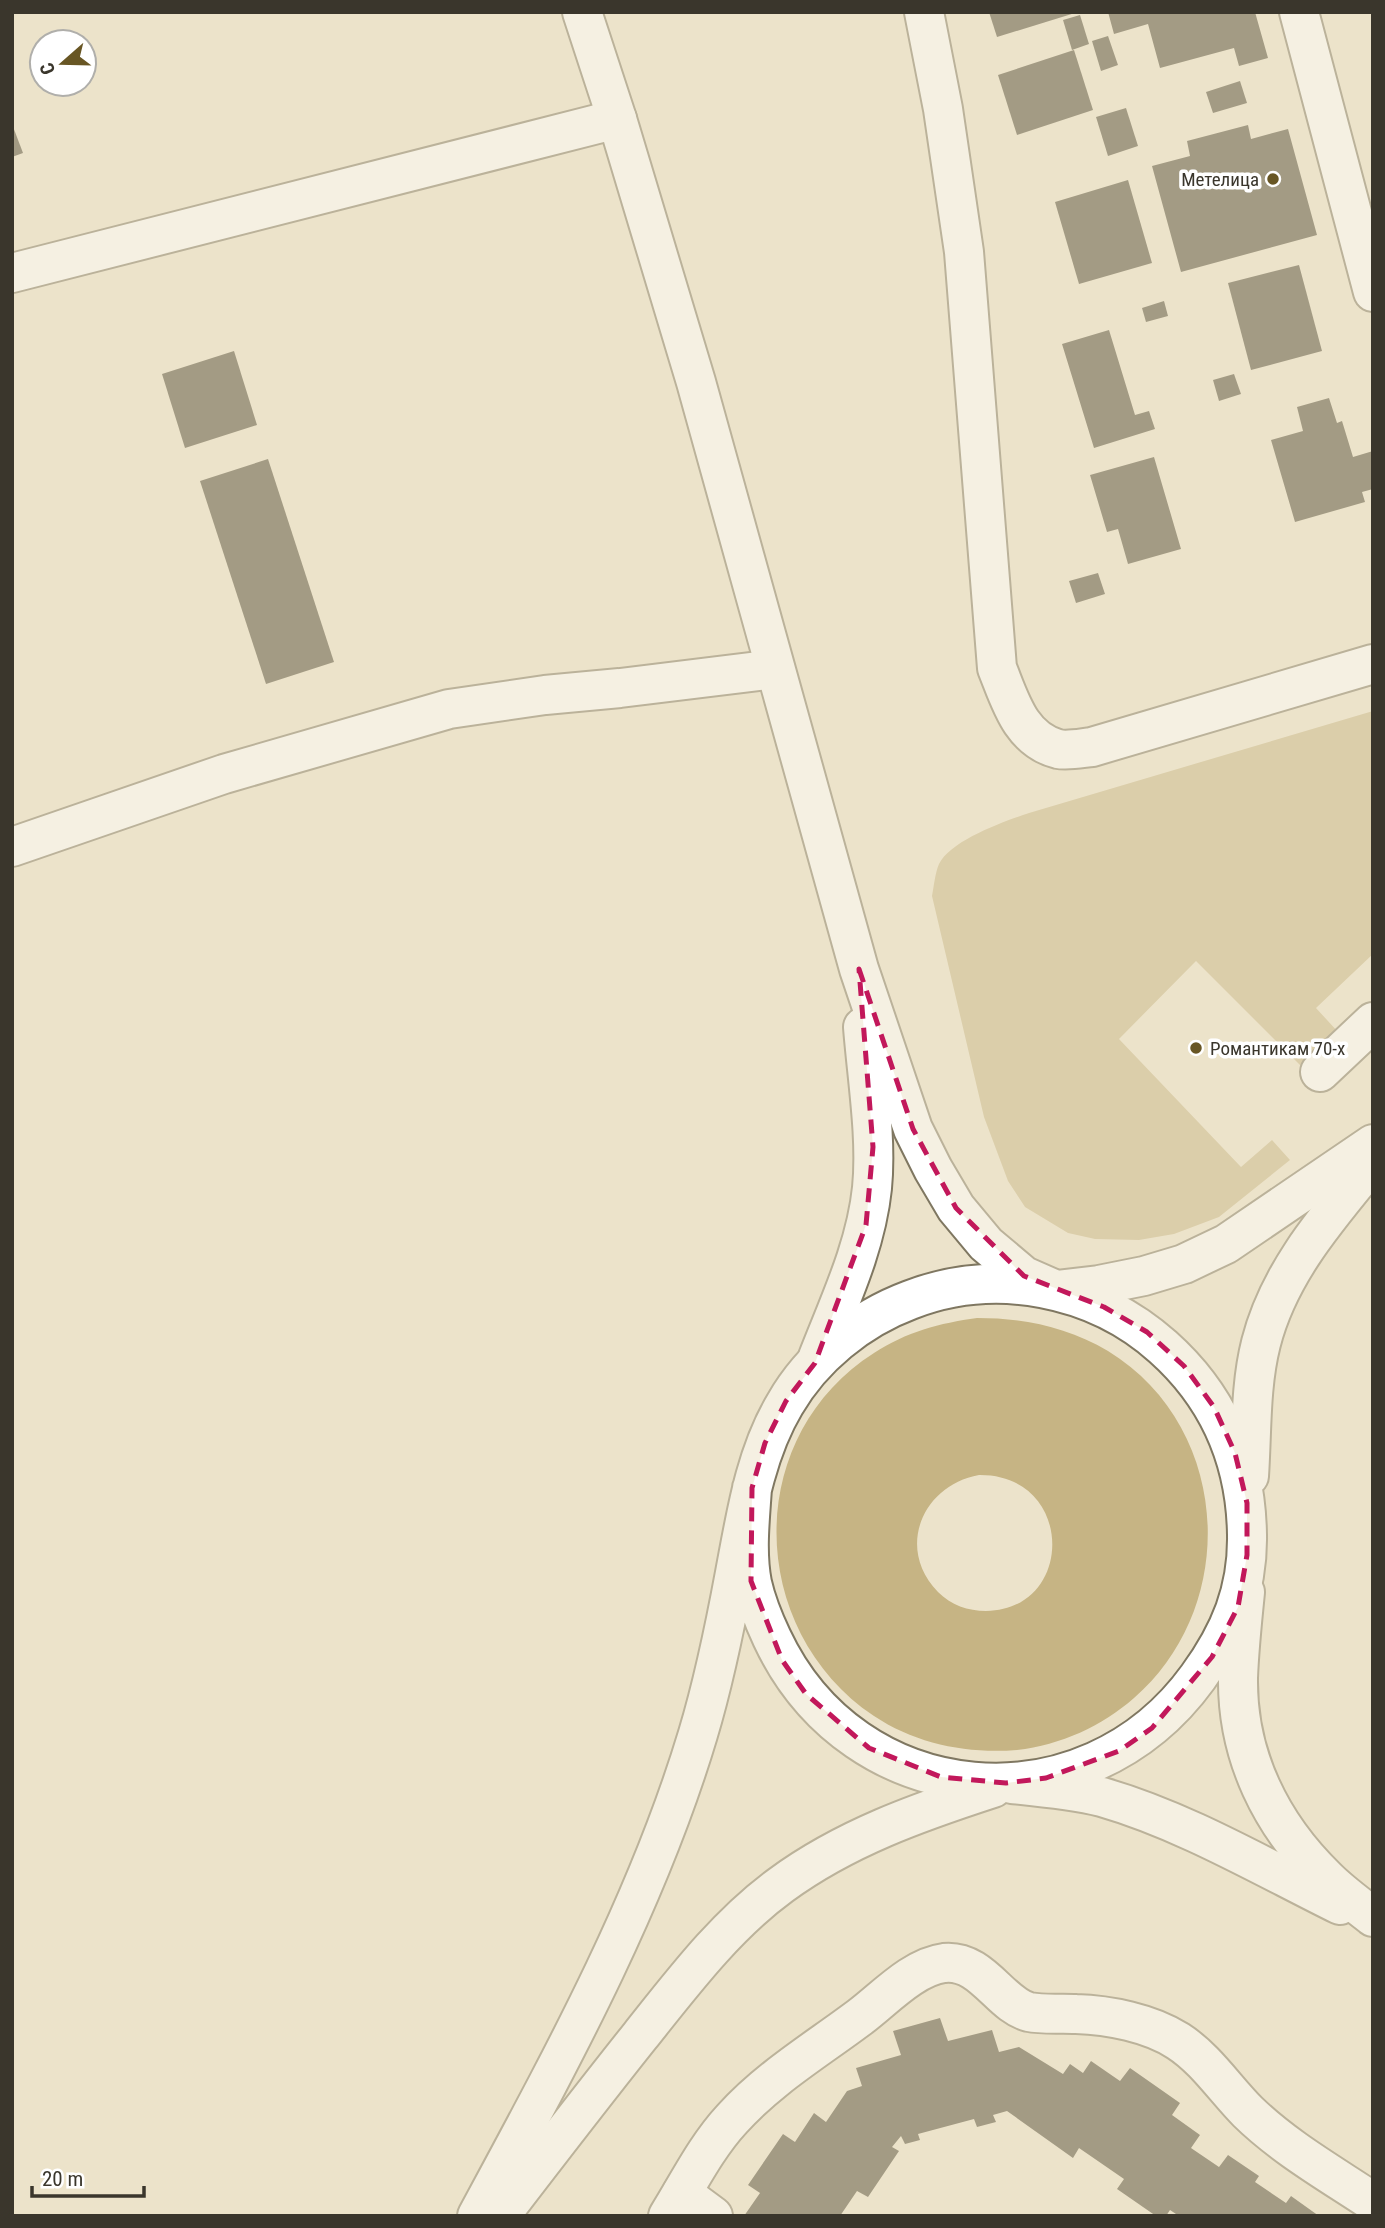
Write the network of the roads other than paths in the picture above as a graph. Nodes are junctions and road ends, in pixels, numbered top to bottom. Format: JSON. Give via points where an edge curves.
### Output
{"nodes":[{"id":1,"x":582,"y":12,"type":"edge"},
{"id":2,"x":924,"y":12,"type":"edge"},
{"id":3,"x":1299,"y":12,"type":"edge"},
{"id":4,"x":617,"y":119,"type":"junction"},
{"id":5,"x":12,"y":273,"type":"edge"},
{"id":6,"x":1373,"y":292,"type":"edge"},
{"id":7,"x":1373,"y":664,"type":"edge"},
{"id":8,"x":775,"y":669,"type":"junction"},
{"id":9,"x":12,"y":847,"type":"edge"},
{"id":10,"x":859,"y":970,"type":"junction"},
{"id":11,"x":1369,"y":1033,"type":"edge"},
{"id":12,"x":1320,"y":1072,"type":"dead end"},
{"id":13,"x":1373,"y":1144,"type":"edge"},
{"id":14,"x":1373,"y":1162,"type":"edge"},
{"id":15,"x":1056,"y":1290,"type":"junction"},
{"id":16,"x":815,"y":1363,"type":"junction"},
{"id":17,"x":752,"y":1488,"type":"junction"},
{"id":18,"x":1247,"y":1503,"type":"junction"},
{"id":19,"x":1247,"y":1556,"type":"junction"},
{"id":20,"x":1006,"y":1783,"type":"junction"},
{"id":21,"x":1373,"y":1919,"type":"edge"},
{"id":22,"x":1373,"y":2202,"type":"edge"},
{"id":23,"x":675,"y":2205,"type":"edge"},
{"id":24,"x":477,"y":2216,"type":"edge"},
{"id":25,"x":500,"y":2216,"type":"edge"},
{"id":26,"x":713,"y":2216,"type":"edge"}],
"edges":[{"from":1,"to":4,"type":"main road"},
{"from":2,"to":7,"type":"main road","via":[[964,252],[997,668],[1015,714],[1033,737],[1059,749],[1092,747]]},
{"from":3,"to":6,"type":"main road"},
{"from":4,"to":5,"type":"main road"},
{"from":4,"to":8,"type":"main road"},
{"from":8,"to":9,"type":"main road","via":[[449,709],[224,774]]},
{"from":8,"to":10,"type":"main road"},
{"from":10,"to":15,"type":"main road","via":[[913,1129],[956,1208],[986,1244],[1024,1276]]},
{"from":10,"to":16,"type":"main road","via":[[873,1187],[849,1279]]},
{"from":11,"to":12,"type":"main road"},
{"from":13,"to":15,"type":"main road","via":[[1226,1244],[1184,1264],[1110,1283]]},
{"from":14,"to":18,"type":"main road","via":[[1290,1270],[1272,1305],[1253,1392]]},
{"from":15,"to":16,"type":"main road","via":[[1018,1284],[943,1289],[874,1317]]},
{"from":15,"to":18,"type":"main road","via":[[1104,1307],[1147,1332],[1184,1366],[1214,1407],[1235,1453]]},
{"from":16,"to":17,"type":"main road","via":[[786,1401],[765,1443]]},
{"from":17,"to":20,"type":"main road","via":[[751,1580],[782,1660],[806,1694],[835,1724],[906,1766],[941,1777]]},
{"from":17,"to":24,"type":"main road","via":[[716,1673],[675,1806],[615,1951]]},
{"from":18,"to":19,"type":"main road"},
{"from":19,"to":20,"type":"main road","via":[[1238,1607],[1212,1657],[1184,1696],[1152,1728],[1119,1751],[1078,1769]]},
{"from":19,"to":21,"type":"main road","via":[[1238,1679],[1244,1740],[1259,1788],[1290,1836],[1327,1879]]},
{"from":20,"to":21,"type":"main road","via":[[1100,1797],[1140,1811]]},
{"from":20,"to":25,"type":"main road","via":[[863,1836],[781,1885],[745,1914],[676,1992]]},
{"from":22,"to":23,"type":"main road","via":[[1293,2149],[1249,2113],[1177,2040],[1144,2025],[1113,2019],[1027,2012],[967,1967],[944,1963],[901,1984],[758,2092],[729,2121]]},
{"from":23,"to":26,"type":"main road"}]}
